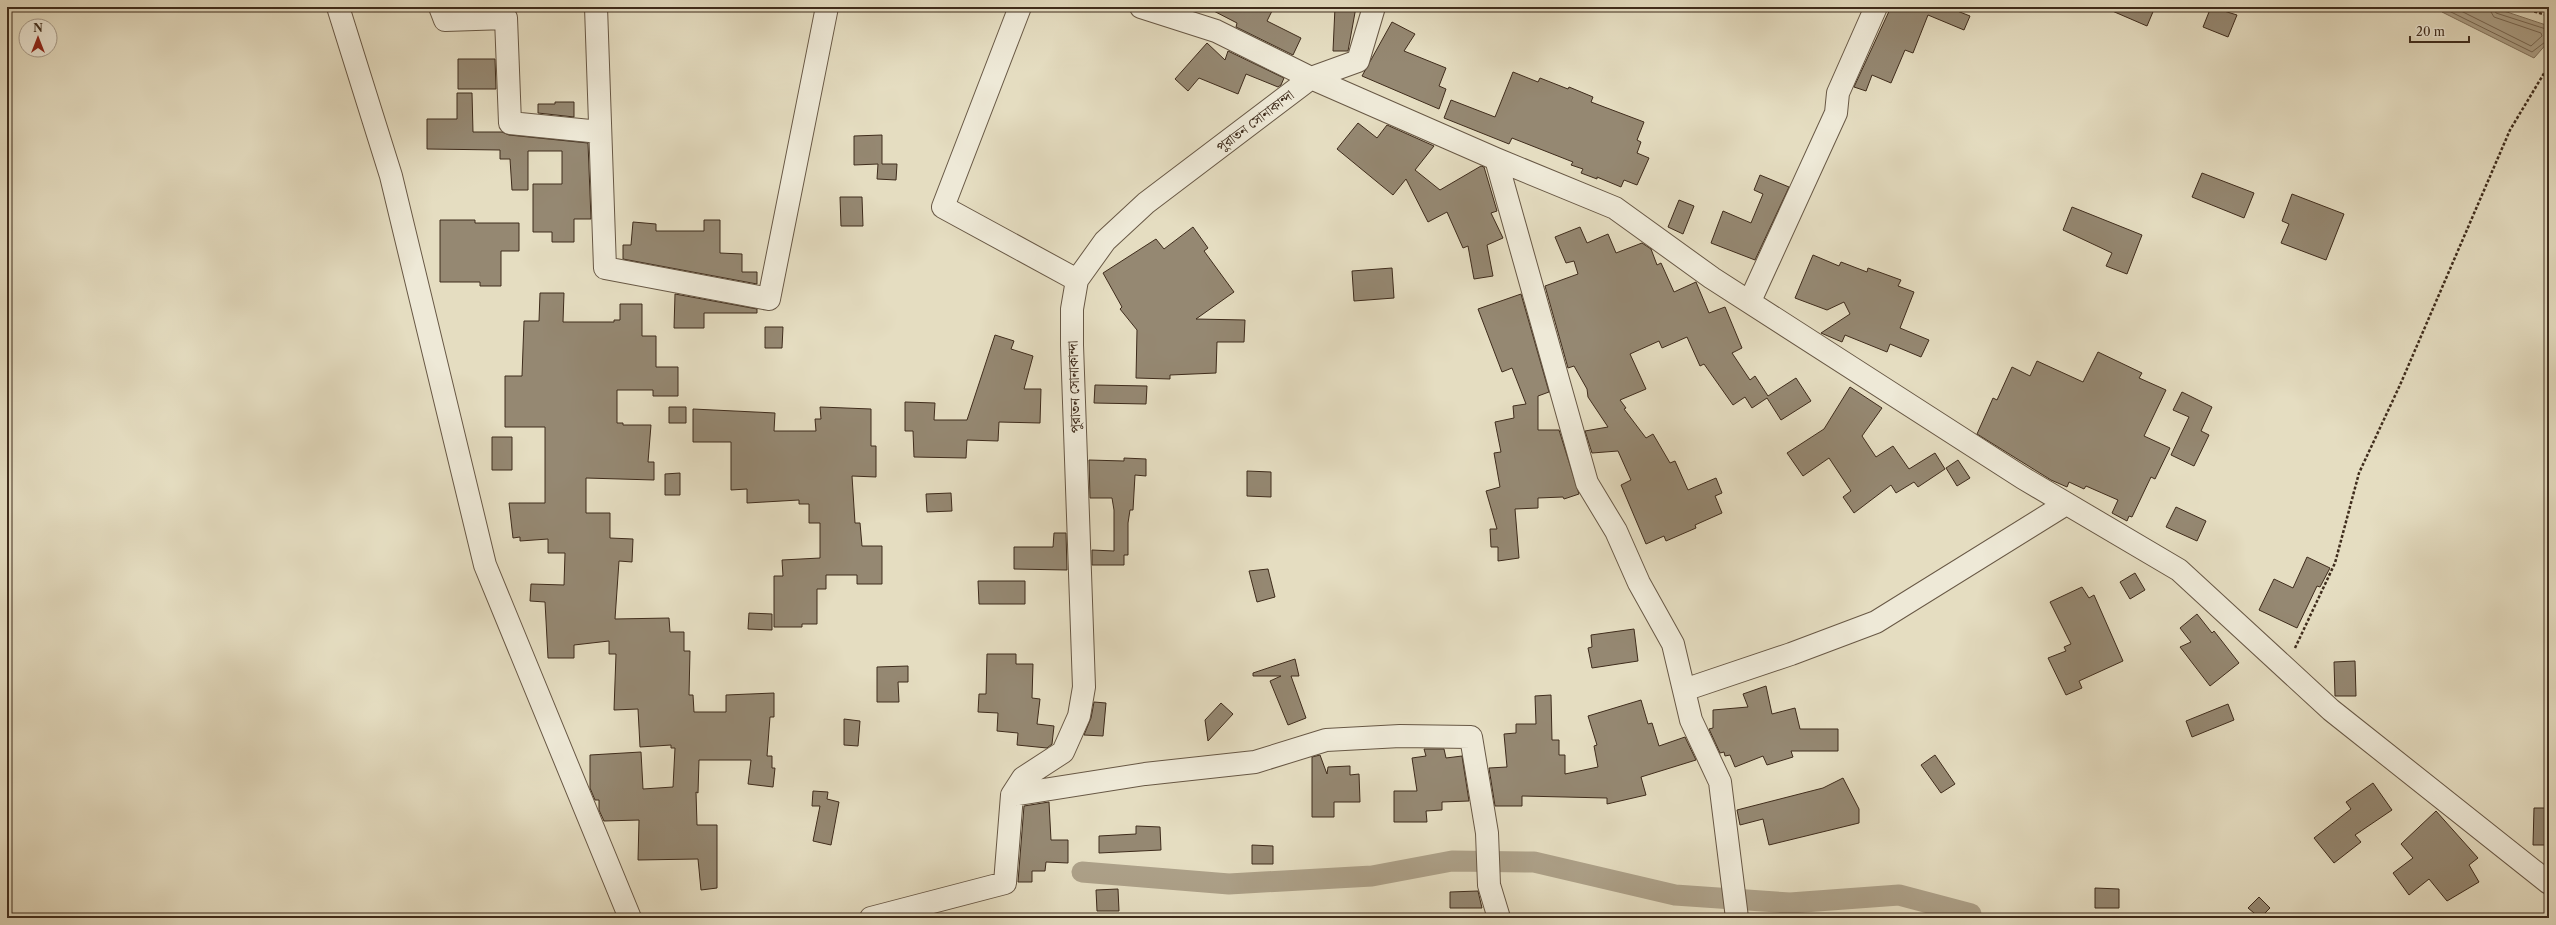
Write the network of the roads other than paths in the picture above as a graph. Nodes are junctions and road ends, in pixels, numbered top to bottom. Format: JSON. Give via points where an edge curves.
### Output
{"nodes":[{"id":1,"x":338,"y":7,"type":"edge"},
{"id":2,"x":440,"y":7,"type":"edge"},
{"id":3,"x":596,"y":7,"type":"edge"},
{"id":4,"x":828,"y":7,"type":"edge"},
{"id":5,"x":1020,"y":7,"type":"edge"},
{"id":6,"x":1141,"y":7,"type":"edge"},
{"id":7,"x":1374,"y":7,"type":"edge"},
{"id":8,"x":1876,"y":7,"type":"edge"},
{"id":9,"x":1311,"y":78,"type":"junction"},
{"id":10,"x":600,"y":132,"type":"junction"},
{"id":11,"x":1496,"y":159,"type":"junction"},
{"id":12,"x":1077,"y":280,"type":"junction"},
{"id":13,"x":1750,"y":301,"type":"junction"},
{"id":14,"x":2066,"y":504,"type":"junction"},
{"id":15,"x":1684,"y":690,"type":"junction"},
{"id":16,"x":1012,"y":795,"type":"junction"},
{"id":17,"x":2549,"y":883,"type":"edge"},
{"id":18,"x":1735,"y":913,"type":"edge"},
{"id":19,"x":630,"y":918,"type":"edge"},
{"id":20,"x":871,"y":918,"type":"edge"},
{"id":21,"x":1499,"y":918,"type":"edge"}],
"edges":[{"from":1,"to":19,"type":"street","via":[[390,176],[485,565]]},
{"from":2,"to":10,"type":"street","via":[[445,20],[506,18],[510,123]]},
{"from":3,"to":10,"type":"street"},
{"from":4,"to":10,"type":"street","via":[[769,299],[605,268]]},
{"from":5,"to":12,"type":"street","via":[[943,207]]},
{"from":6,"to":9,"type":"street","via":[[1216,31]]},
{"from":7,"to":9,"type":"street","name":"পুরাতন সোনাকান্দা","via":[[1358,61]]},
{"from":8,"to":13,"type":"street","via":[[1838,93],[1836,112]]},
{"from":9,"to":11,"type":"street"},
{"from":9,"to":12,"type":"street","name":"পুরাতন সোনাকান্দা","via":[[1146,203],[1105,241]]},
{"from":11,"to":13,"type":"street","via":[[1615,208],[1712,278]]},
{"from":11,"to":15,"type":"street","via":[[1587,483],[1616,531],[1639,582],[1673,644]]},
{"from":12,"to":16,"type":"street","name":"পুরাতন সোনাকান্দা","via":[[1072,309],[1072,345],[1084,687],[1079,716],[1063,752],[1024,778]]},
{"from":13,"to":14,"type":"street"},
{"from":14,"to":15,"type":"street","via":[[1876,622]]},
{"from":14,"to":17,"type":"street","via":[[2179,570],[2331,710]]},
{"from":15,"to":18,"type":"street","via":[[1691,720],[1720,782]]},
{"from":16,"to":20,"type":"street","via":[[1006,883]]},
{"from":16,"to":21,"type":"street","via":[[1145,774],[1255,762],[1326,740],[1400,736],[1471,737],[1487,833],[1489,885]]}]}
